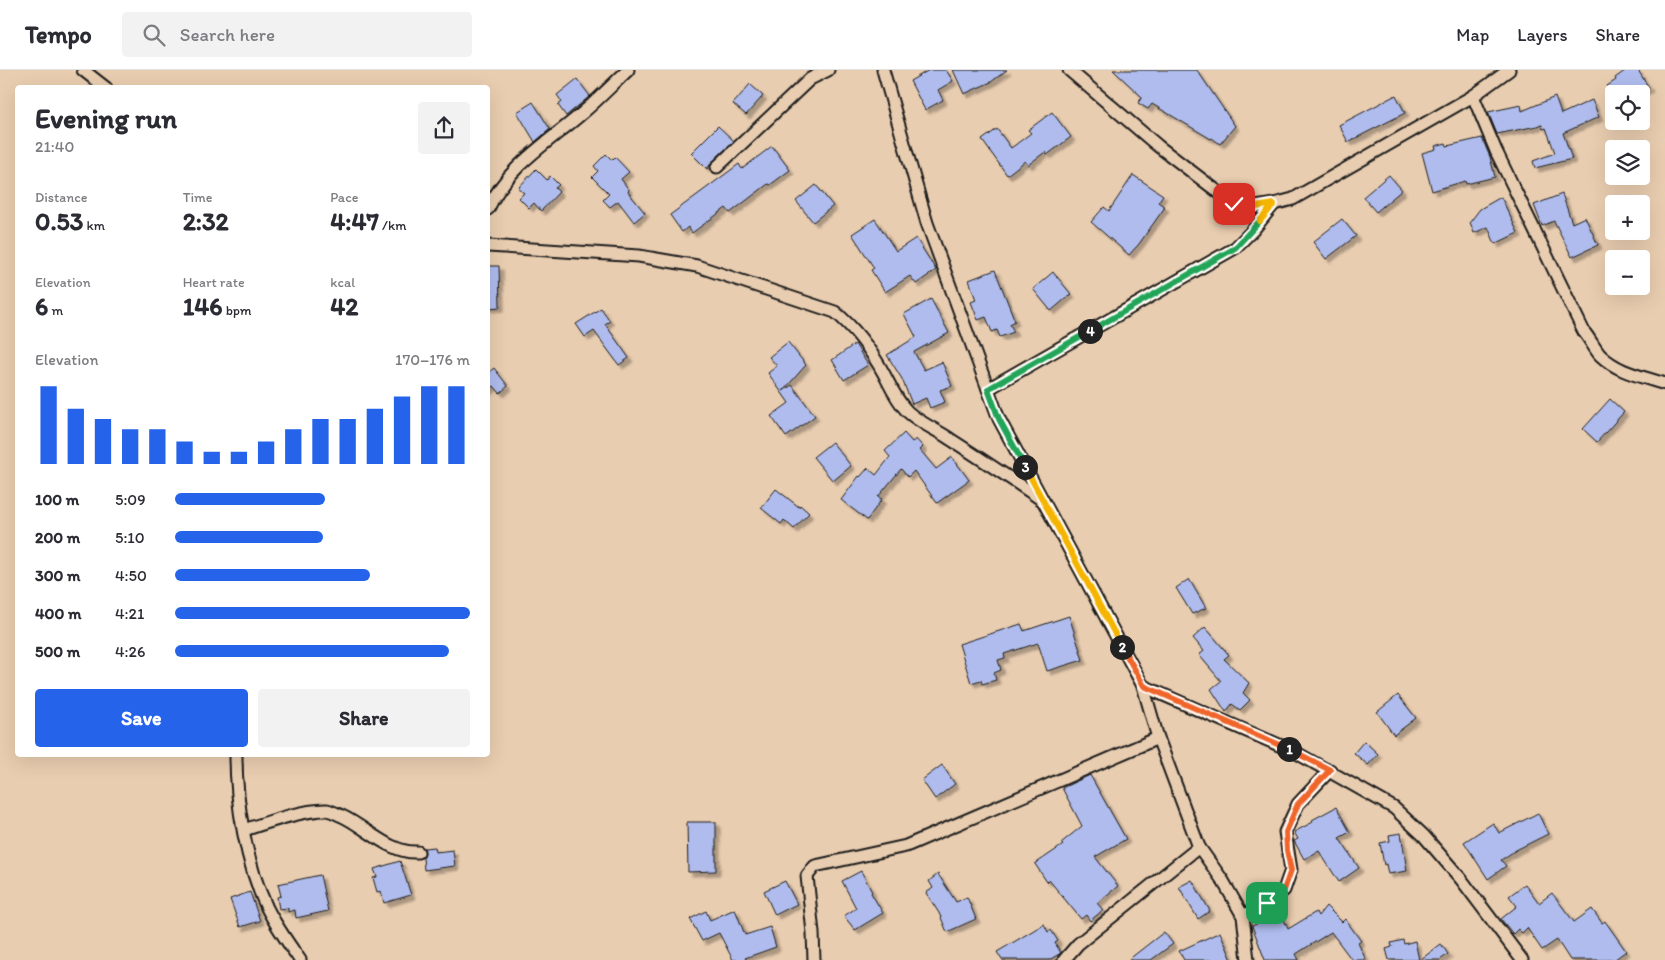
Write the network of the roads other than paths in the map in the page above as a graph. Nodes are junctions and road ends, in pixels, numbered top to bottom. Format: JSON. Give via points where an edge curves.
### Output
{"nodes":[{"id":1,"x":83,"y":70,"type":"edge"},
{"id":2,"x":628,"y":70,"type":"edge"},
{"id":3,"x":828,"y":70,"type":"edge"},
{"id":4,"x":883,"y":70,"type":"edge"},
{"id":5,"x":1069,"y":70,"type":"edge"},
{"id":6,"x":1509,"y":70,"type":"edge"},
{"id":7,"x":102,"y":85,"type":"edge"},
{"id":8,"x":1473,"y":96,"type":"junction"},
{"id":9,"x":717,"y":167,"type":"dead end"},
{"id":10,"x":1274,"y":204,"type":"junction"},
{"id":11,"x":490,"y":206,"type":"edge"},
{"id":12,"x":490,"y":246,"type":"edge"},
{"id":13,"x":1665,"y":384,"type":"edge"},
{"id":14,"x":988,"y":389,"type":"junction"},
{"id":15,"x":1044,"y":501,"type":"junction"},
{"id":16,"x":1144,"y":686,"type":"junction"},
{"id":17,"x":1158,"y":738,"type":"junction"},
{"id":18,"x":236,"y":757,"type":"edge"},
{"id":19,"x":1330,"y":770,"type":"junction"},
{"id":20,"x":244,"y":830,"type":"junction"},
{"id":21,"x":1199,"y":847,"type":"junction"},
{"id":22,"x":418,"y":852,"type":"dead end"},
{"id":23,"x":1243,"y":916,"type":"junction"},
{"id":24,"x":300,"y":960,"type":"edge"},
{"id":25,"x":814,"y":960,"type":"edge"},
{"id":26,"x":1064,"y":960,"type":"edge"},
{"id":27,"x":1248,"y":960,"type":"edge"},
{"id":28,"x":1522,"y":960,"type":"edge"}],
"edges":[{"from":1,"to":7,"type":"street"},
{"from":2,"to":11,"type":"street","via":[[580,115],[526,158],[507,178]]},
{"from":3,"to":9,"type":"street","via":[[810,79]]},
{"from":4,"to":14,"type":"street","via":[[927,223]]},
{"from":5,"to":10,"type":"street","via":[[1158,146],[1234,204],[1256,207]]},
{"from":6,"to":8,"type":"street"},
{"from":8,"to":10,"type":"street","via":[[1293,198]]},
{"from":8,"to":13,"type":"street","via":[[1496,152],[1584,332],[1599,354],[1614,367]]},
{"from":10,"to":14,"type":"street","via":[[1235,248]]},
{"from":12,"to":15,"type":"street","via":[[639,256],[697,266],[835,312],[867,345],[895,397],[914,418]]},
{"from":14,"to":15,"type":"street","via":[[999,419]]},
{"from":15,"to":16,"type":"street"},
{"from":16,"to":17,"type":"street"},
{"from":16,"to":19,"type":"street"},
{"from":17,"to":21,"type":"street"},
{"from":17,"to":25,"type":"street","via":[[906,846],[815,866],[807,876]]},
{"from":18,"to":20,"type":"street","via":[[236,784]]},
{"from":19,"to":23,"type":"street","via":[[1298,804],[1286,832],[1291,870],[1284,890]]},
{"from":19,"to":28,"type":"street","via":[[1394,808],[1424,836]]},
{"from":20,"to":22,"type":"street","via":[[283,818],[328,810],[396,850]]},
{"from":20,"to":24,"type":"street","via":[[255,877],[267,908]]},
{"from":21,"to":23,"type":"street"},
{"from":21,"to":26,"type":"street","via":[[1078,944]]},
{"from":23,"to":27,"type":"street"}]}
